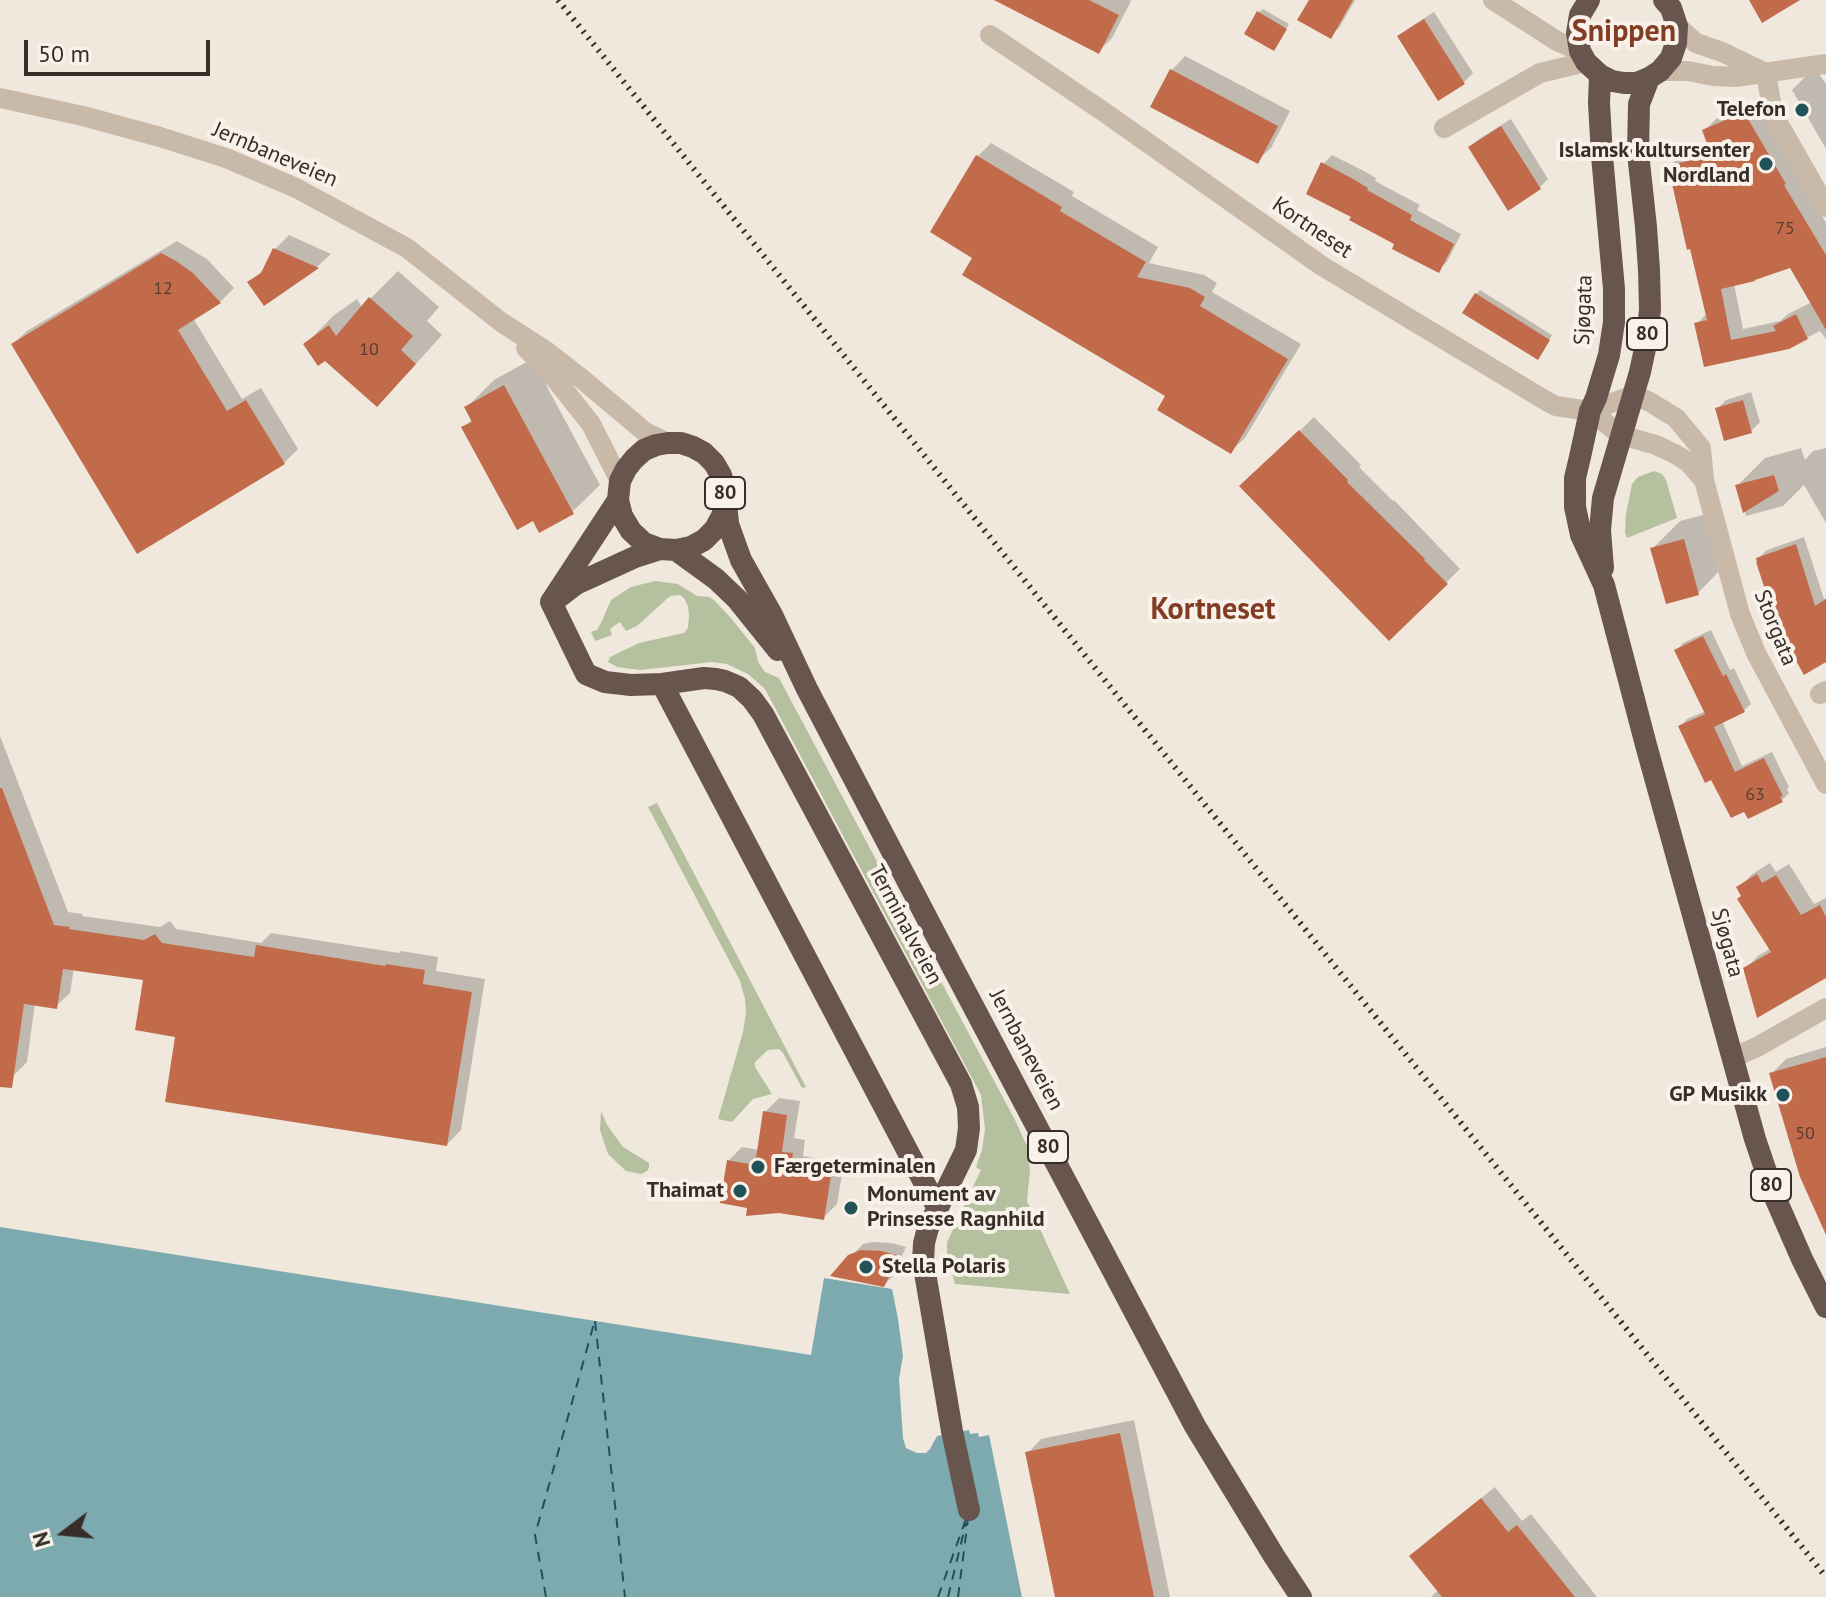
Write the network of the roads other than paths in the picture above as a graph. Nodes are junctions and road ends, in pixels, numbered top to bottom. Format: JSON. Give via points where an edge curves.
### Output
{"nodes":[{"id":1,"x":1493,"y":0,"type":"edge"},
{"id":2,"x":1589,"y":0,"type":"edge"},
{"id":3,"x":1664,"y":0,"type":"edge"},
{"id":4,"x":1677,"y":26,"type":"junction"},
{"id":5,"x":990,"y":35,"type":"dead end"},
{"id":6,"x":1589,"y":63,"type":"junction"},
{"id":7,"x":1826,"y":64,"type":"edge"},
{"id":8,"x":1766,"y":73,"type":"junction"},
{"id":9,"x":1654,"y":75,"type":"junction"},
{"id":10,"x":0,"y":98,"type":"edge"},
{"id":11,"x":1444,"y":128,"type":"dead end"},
{"id":12,"x":1826,"y":207,"type":"edge"},
{"id":13,"x":501,"y":322,"type":"junction"},
{"id":14,"x":1633,"y":395,"type":"junction"},
{"id":15,"x":1590,"y":411,"type":"junction"},
{"id":16,"x":1621,"y":435,"type":"junction"},
{"id":17,"x":668,"y":443,"type":"junction"},
{"id":18,"x":1704,"y":480,"type":"junction"},
{"id":19,"x":619,"y":490,"type":"junction"},
{"id":20,"x":726,"y":502,"type":"junction"},
{"id":21,"x":668,"y":550,"type":"junction"},
{"id":22,"x":1604,"y":585,"type":"junction"},
{"id":23,"x":551,"y":602,"type":"junction"},
{"id":24,"x":662,"y":684,"type":"junction"},
{"id":25,"x":807,"y":689,"type":"junction"},
{"id":26,"x":1826,"y":784,"type":"edge"},
{"id":27,"x":1826,"y":1008,"type":"edge"},
{"id":28,"x":1732,"y":1058,"type":"junction"},
{"id":29,"x":937,"y":1207,"type":"junction"},
{"id":30,"x":1826,"y":1307,"type":"edge"},
{"id":31,"x":969,"y":1510,"type":"dead end"},
{"id":32,"x":1301,"y":1597,"type":"edge"}],
"edges":[{"from":1,"to":6,"type":"street"},
{"from":2,"to":6,"type":"highway","number":"80","via":[[1577,33]]},
{"from":3,"to":4,"type":"highway"},
{"from":4,"to":8,"type":"street","via":[[1696,43]]},
{"from":4,"to":9,"type":"highway","number":"80","via":[[1671,58]]},
{"from":5,"to":15,"type":"street","name":"Kortneset","via":[[1322,266],[1548,402]]},
{"from":6,"to":9,"type":"highway","via":[[1612,81],[1637,83]]},
{"from":6,"to":11,"type":"street","via":[[1540,73]]},
{"from":6,"to":15,"type":"highway","name":"Sjøgata","number":"80","via":[[1599,103],[1614,289],[1614,322]]},
{"from":7,"to":8,"type":"street"},
{"from":8,"to":9,"type":"street"},
{"from":8,"to":12,"type":"street","via":[[1773,114]]},
{"from":9,"to":14,"type":"highway","name":"Sjøgata","number":"80","via":[[1639,104],[1650,310]]},
{"from":10,"to":13,"type":"street","name":"Jernbaneveien","via":[[160,137],[296,188],[407,248]]},
{"from":13,"to":17,"type":"street","name":"Jernbaneveien","via":[[558,360],[645,432]]},
{"from":13,"to":19,"type":"street","name":"Jernbaneveien","via":[[591,424]]},
{"from":14,"to":15,"type":"street"},
{"from":14,"to":16,"type":"highway","name":"Sjøgata","number":"80"},
{"from":14,"to":18,"type":"street","name":"Storgata","via":[[1676,418],[1691,435],[1701,448]]},
{"from":15,"to":16,"type":"street","name":"Kortneset"},
{"from":15,"to":22,"type":"highway","name":"Sjøgata","number":"80","via":[[1575,478],[1575,507],[1581,535]]},
{"from":16,"to":18,"type":"street","via":[[1675,454]]},
{"from":16,"to":22,"type":"highway","name":"Sjøgata","number":"80","via":[[1603,498]]},
{"from":17,"to":19,"type":"highway","via":[[634,459]]},
{"from":17,"to":20,"type":"highway","name":"Jernbaneveien","number":"80","via":[[693,447],[714,463]]},
{"from":18,"to":26,"type":"street","name":"Storgata","via":[[1740,614]]},
{"from":19,"to":21,"type":"highway","name":"Jernbaneveien","number":"80","via":[[622,516],[631,531],[644,543]]},
{"from":19,"to":23,"type":"highway"},
{"from":20,"to":21,"type":"highway","number":"80","via":[[715,529],[704,540]]},
{"from":20,"to":25,"type":"highway","name":"Jernbaneveien","number":"80","via":[[741,560]]},
{"from":21,"to":23,"type":"highway","number":"80","via":[[635,557],[576,584]]},
{"from":21,"to":25,"type":"highway","name":"Jernbaneveien","number":"80","via":[[716,579],[737,599]]},
{"from":22,"to":28,"type":"highway","name":"Sjøgata","number":"80"},
{"from":23,"to":24,"type":"highway","name":"Terminalveien","via":[[586,674],[618,685]]},
{"from":24,"to":29,"type":"highway"},
{"from":24,"to":29,"type":"highway","name":"Terminalveien","via":[[716,679],[739,687],[752,699],[961,1084],[968,1107],[966,1150]]},
{"from":25,"to":32,"type":"highway","name":"Jernbaneveien","number":"80","via":[[1195,1426]]},
{"from":27,"to":28,"type":"street"},
{"from":28,"to":30,"type":"highway","name":"Sjøgata","number":"80","via":[[1774,1195]]},
{"from":29,"to":31,"type":"highway","name":"Terminalveien","via":[[923,1261]]}]}
